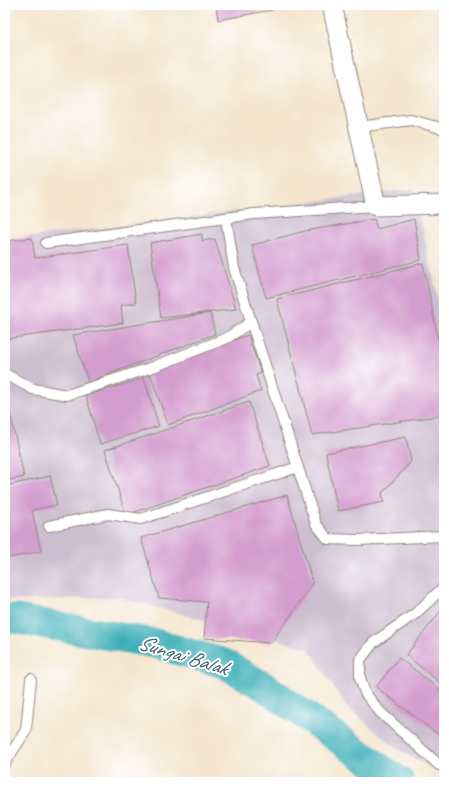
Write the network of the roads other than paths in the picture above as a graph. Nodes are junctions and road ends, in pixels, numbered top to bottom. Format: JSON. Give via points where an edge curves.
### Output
{"nodes":[{"id":1,"x":336,"y":6,"type":"edge"},
{"id":2,"x":359,"y":127,"type":"junction"},
{"id":3,"x":444,"y":129,"type":"edge"},
{"id":4,"x":444,"y":204,"type":"edge"},
{"id":5,"x":376,"y":206,"type":"junction"},
{"id":6,"x":226,"y":218,"type":"junction"},
{"id":7,"x":46,"y":243,"type":"dead end"},
{"id":8,"x":251,"y":322,"type":"junction"},
{"id":9,"x":5,"y":374,"type":"edge"},
{"id":10,"x":298,"y":467,"type":"junction"},
{"id":11,"x":49,"y":526,"type":"dead end"},
{"id":12,"x":444,"y":536,"type":"edge"},
{"id":13,"x":444,"y":587,"type":"edge"},
{"id":14,"x":31,"y":679,"type":"dead end"},
{"id":15,"x":5,"y":763,"type":"edge"},
{"id":16,"x":444,"y":765,"type":"edge"}],
"edges":[{"from":1,"to":2,"type":"street"},
{"from":2,"to":3,"type":"lane","via":[[412,120]]},
{"from":2,"to":5,"type":"street"},
{"from":4,"to":5,"type":"street"},
{"from":5,"to":6,"type":"lane"},
{"from":6,"to":7,"type":"lane"},
{"from":6,"to":8,"type":"lane","via":[[234,268]]},
{"from":8,"to":9,"type":"lane","via":[[227,338],[153,368],[67,394],[33,389]]},
{"from":8,"to":10,"type":"lane"},
{"from":10,"to":11,"type":"lane","via":[[141,519],[108,514]]},
{"from":10,"to":12,"type":"lane","via":[[316,524],[328,539]]},
{"from":13,"to":16,"type":"lane","via":[[416,614],[373,643],[360,660],[360,678],[365,692],[380,712],[439,765]]},
{"from":14,"to":15,"type":"lane","via":[[26,730]]}]}
